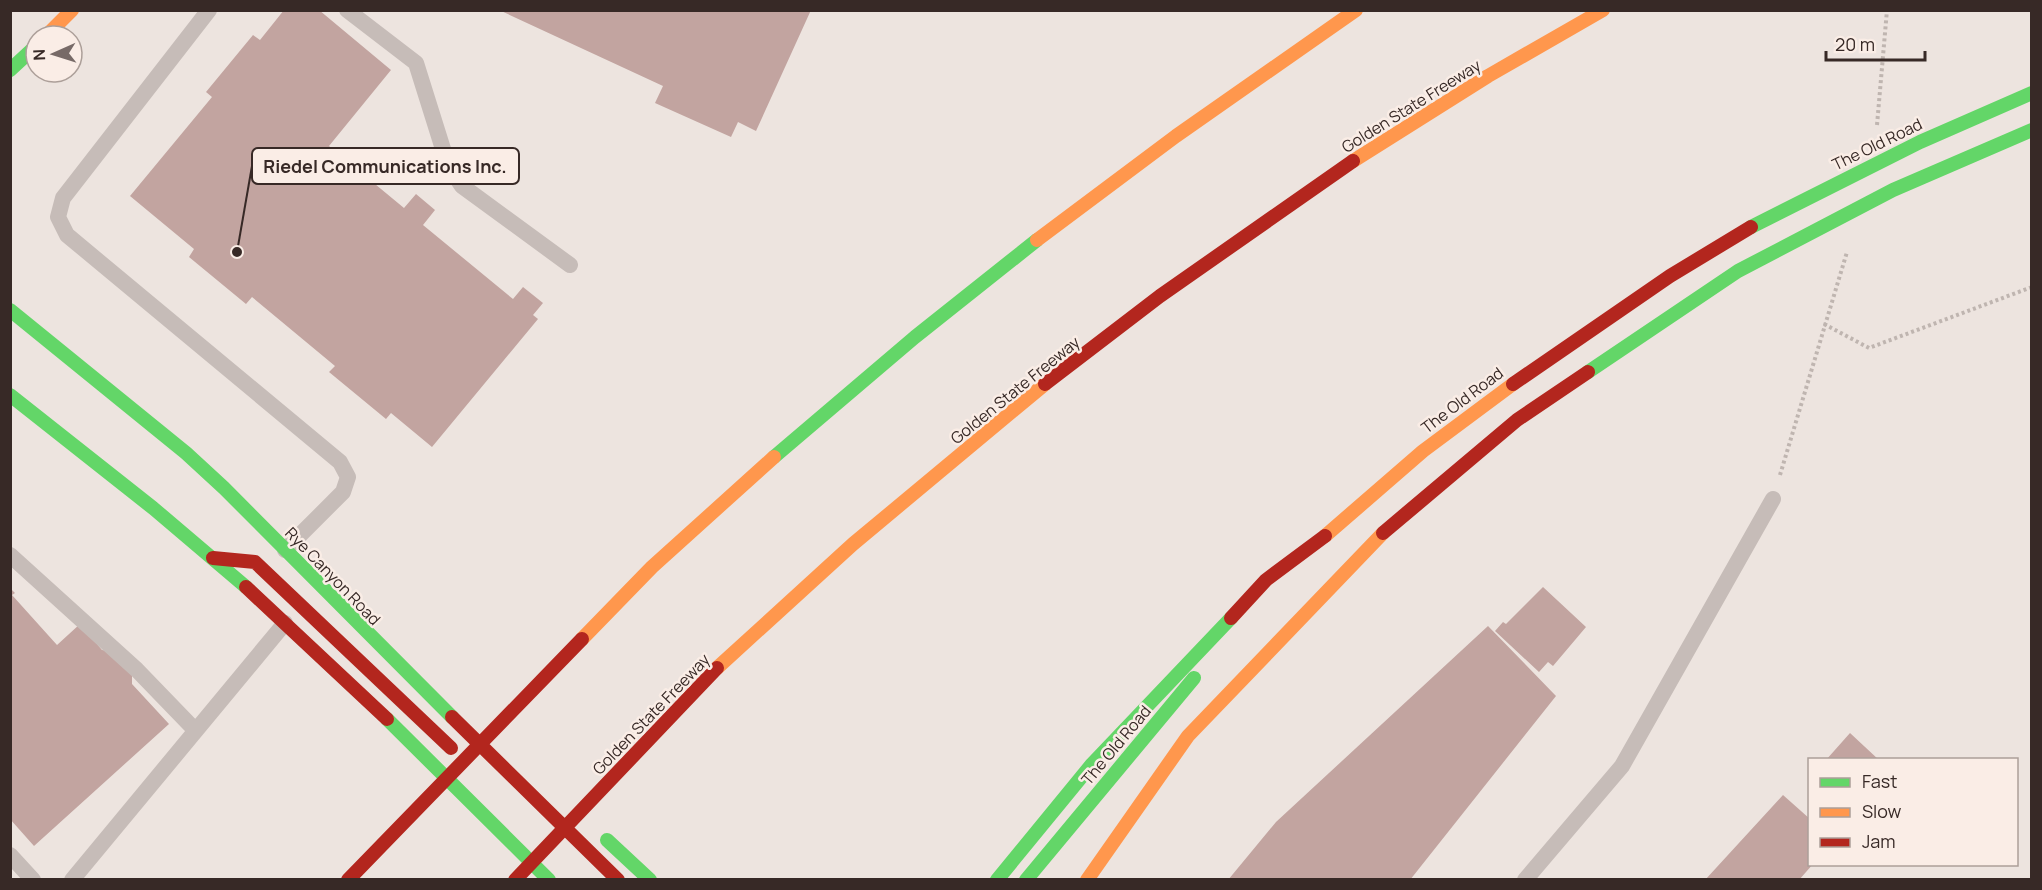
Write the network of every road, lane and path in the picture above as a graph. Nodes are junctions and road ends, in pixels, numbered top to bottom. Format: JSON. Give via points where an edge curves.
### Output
{"nodes":[{"id":1,"x":208,"y":10,"type":"edge"},
{"id":2,"x":347,"y":10,"type":"edge"},
{"id":3,"x":1356,"y":10,"type":"edge"},
{"id":4,"x":1603,"y":10,"type":"edge"},
{"id":5,"x":70,"y":11,"type":"edge"},
{"id":6,"x":58,"y":24,"type":"edge"},
{"id":7,"x":24,"y":57,"type":"edge"},
{"id":8,"x":10,"y":70,"type":"edge"},
{"id":9,"x":2031,"y":93,"type":"edge"},
{"id":10,"x":2031,"y":130,"type":"edge"},
{"id":11,"x":570,"y":265,"type":"dead end"},
{"id":12,"x":2031,"y":287,"type":"edge"},
{"id":13,"x":10,"y":310,"type":"edge"},
{"id":14,"x":1824,"y":324,"type":"dead end"},
{"id":15,"x":10,"y":395,"type":"edge"},
{"id":16,"x":1773,"y":499,"type":"dead end"},
{"id":17,"x":1325,"y":536,"type":"junction"},
{"id":18,"x":285,"y":550,"type":"junction"},
{"id":19,"x":10,"y":555,"type":"edge"},
{"id":20,"x":213,"y":558,"type":"junction"},
{"id":21,"x":285,"y":623,"type":"junction"},
{"id":22,"x":389,"y":656,"type":"junction"},
{"id":23,"x":195,"y":730,"type":"junction"},
{"id":24,"x":477,"y":773,"type":"dead end"},
{"id":25,"x":543,"y":786,"type":"dead end"},
{"id":26,"x":570,"y":809,"type":"dead end"},
{"id":27,"x":537,"y":830,"type":"dead end"},
{"id":28,"x":10,"y":855,"type":"edge"},
{"id":29,"x":563,"y":855,"type":"dead end"},
{"id":30,"x":33,"y":879,"type":"edge"},
{"id":31,"x":72,"y":879,"type":"edge"},
{"id":32,"x":349,"y":879,"type":"edge"},
{"id":33,"x":515,"y":879,"type":"edge"},
{"id":34,"x":549,"y":879,"type":"edge"},
{"id":35,"x":618,"y":879,"type":"edge"},
{"id":36,"x":650,"y":879,"type":"edge"},
{"id":37,"x":997,"y":879,"type":"edge"},
{"id":38,"x":1026,"y":879,"type":"edge"},
{"id":39,"x":1087,"y":879,"type":"edge"},
{"id":40,"x":1525,"y":879,"type":"edge"}],
"edges":[{"from":1,"to":18,"type":"lane","via":[[63,198],[58,217],[67,235],[340,462],[348,477],[343,492]]},
{"from":2,"to":11,"type":"lane","via":[[416,63],[448,165],[462,186]]},
{"from":3,"to":32,"type":"main road","via":[[1157,148],[1028,245],[781,450],[664,555]]},
{"from":4,"to":33,"type":"main road","name":"Golden State Freeway","via":[[1443,104],[1322,182],[1197,268],[976,441],[753,634]]},
{"from":5,"to":6,"type":"main road"},
{"from":7,"to":8,"type":"main road"},
{"from":9,"to":17,"type":"main road","name":"The Old Road","via":[[1989,109],[1838,182],[1748,228],[1689,264],[1520,377],[1441,436]]},
{"from":10,"to":39,"type":"main road","via":[[1893,190],[1738,271],[1516,420],[1388,528],[1188,736]]},
{"from":12,"to":14,"type":"path","via":[[1869,348]]},
{"from":13,"to":18,"type":"main road","name":"Rye Canyon Road","via":[[186,453]]},
{"from":15,"to":20,"type":"main road"},
{"from":16,"to":40,"type":"lane","via":[[1622,766]]},
{"from":17,"to":37,"type":"main road","via":[[1266,580],[1092,764]]},
{"from":17,"to":38,"type":"main road","name":"The Old Road","via":[[1194,678]]},
{"from":18,"to":22,"type":"main road","name":"Rye Canyon Road"},
{"from":19,"to":23,"type":"lane","via":[[137,670]]},
{"from":20,"to":21,"type":"main road"},
{"from":20,"to":24,"type":"main road","via":[[255,562]]},
{"from":21,"to":23,"type":"lane"},
{"from":21,"to":34,"type":"main road"},
{"from":22,"to":25,"type":"main road"},
{"from":22,"to":35,"type":"main road","name":"Rye Canyon Road"},
{"from":23,"to":31,"type":"lane"},
{"from":26,"to":36,"type":"main road"},
{"from":27,"to":29,"type":"main road"},
{"from":28,"to":30,"type":"lane"}]}
